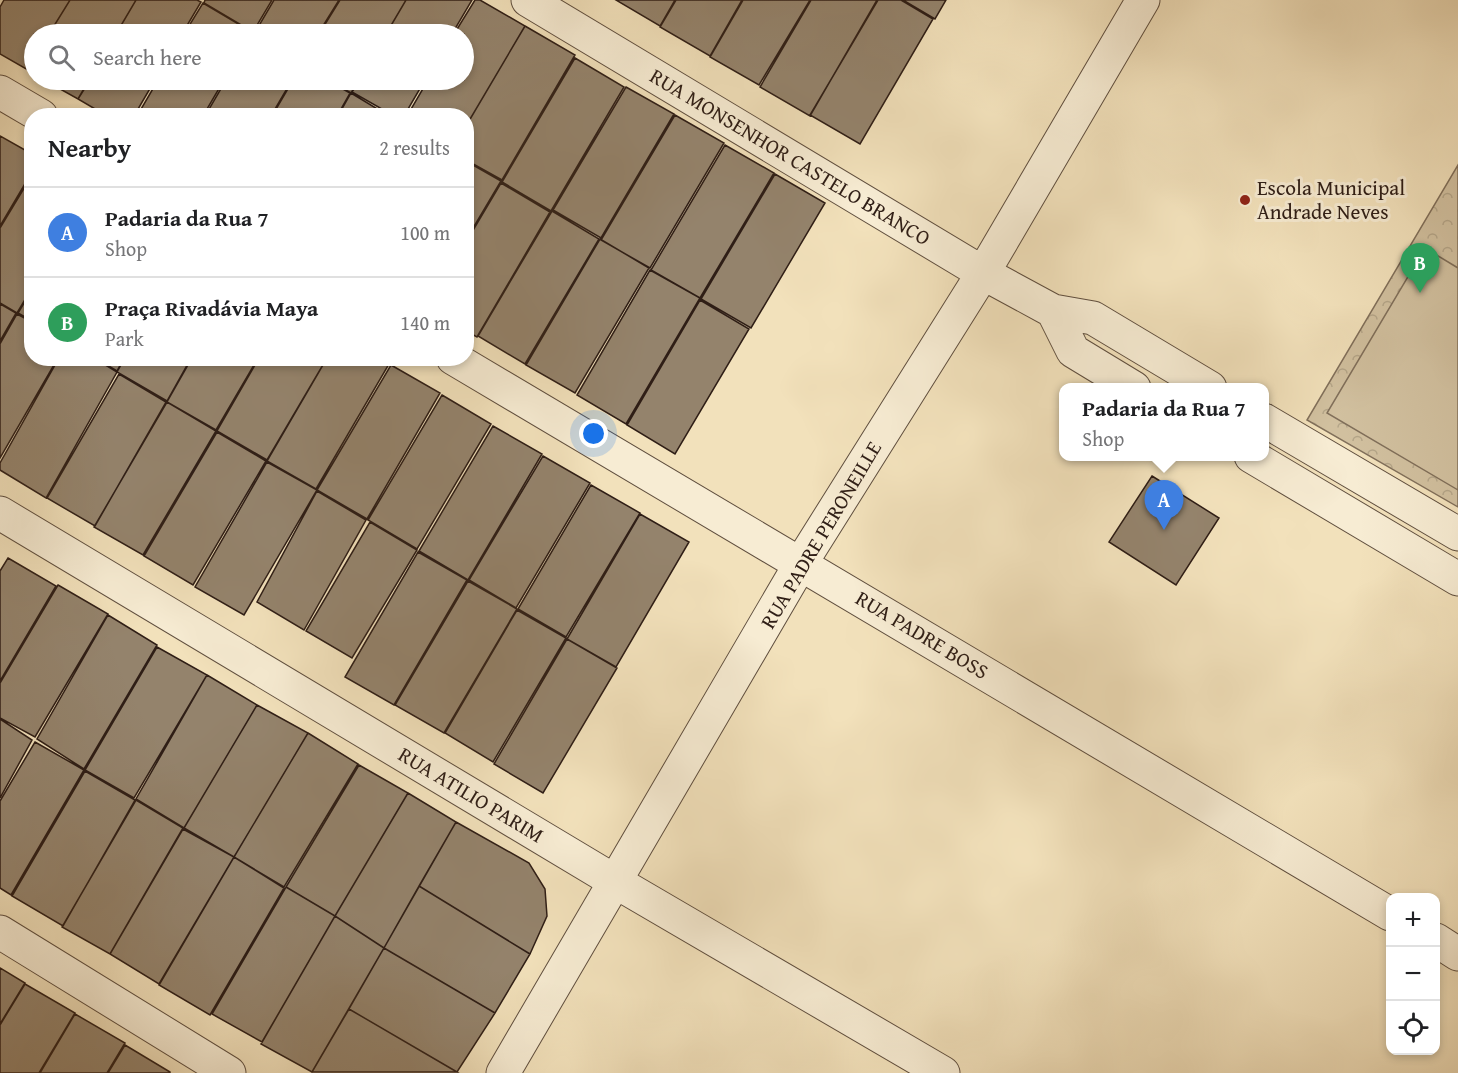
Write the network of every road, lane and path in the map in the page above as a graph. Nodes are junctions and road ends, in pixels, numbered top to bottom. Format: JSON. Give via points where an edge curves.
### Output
{"nodes":[{"id":1,"x":528,"y":0,"type":"edge"},
{"id":2,"x":1143,"y":0,"type":"edge"},
{"id":3,"x":0,"y":92,"type":"edge"},
{"id":4,"x":27,"y":108,"type":"edge"},
{"id":5,"x":983,"y":273,"type":"junction"},
{"id":6,"x":1053,"y":311,"type":"junction"},
{"id":7,"x":467,"y":366,"type":"edge"},
{"id":8,"x":1127,"y":383,"type":"edge"},
{"id":9,"x":1203,"y":383,"type":"edge"},
{"id":10,"x":1269,"y":423,"type":"edge"},
{"id":11,"x":1259,"y":461,"type":"edge"},
{"id":12,"x":0,"y":513,"type":"edge"},
{"id":13,"x":1458,"y":534,"type":"edge"},
{"id":14,"x":801,"y":563,"type":"junction"},
{"id":15,"x":1458,"y":579,"type":"edge"},
{"id":16,"x":616,"y":882,"type":"junction"},
{"id":17,"x":1386,"y":912,"type":"edge"},
{"id":18,"x":0,"y":932,"type":"edge"},
{"id":19,"x":1440,"y":943,"type":"edge"},
{"id":20,"x":1458,"y":954,"type":"edge"},
{"id":21,"x":229,"y":1073,"type":"edge"},
{"id":22,"x":503,"y":1073,"type":"edge"},
{"id":23,"x":943,"y":1073,"type":"edge"}],
"edges":[{"from":1,"to":5,"type":"street","name":"RUA MONSENHOR CASTELO BRANCO"},
{"from":2,"to":5,"type":"street","name":"RUA PADRE PERONEILLE"},
{"from":3,"to":4,"type":"street"},
{"from":5,"to":6,"type":"street","name":"RUA MONSENHOR CASTELO BRANCO"},
{"from":5,"to":14,"type":"street","name":"RUA PADRE PERONEILLE"},
{"from":6,"to":8,"type":"street","via":[[1073,351]]},
{"from":6,"to":9,"type":"street","name":"RUA MONSENHOR CASTELO BRANCO","via":[[1094,318]]},
{"from":7,"to":14,"type":"street","name":"RUA PADRE BOSS"},
{"from":10,"to":13,"type":"street"},
{"from":11,"to":15,"type":"street"},
{"from":12,"to":16,"type":"street","name":"RUA ATILIO PARIM"},
{"from":14,"to":16,"type":"street","name":"RUA PADRE PERONEILLE"},
{"from":14,"to":17,"type":"street","name":"RUA PADRE BOSS"},
{"from":16,"to":22,"type":"street","name":"RUA PADRE PERONEILLE"},
{"from":16,"to":23,"type":"street","name":"RUA ATILIO PARIM"},
{"from":18,"to":21,"type":"street"},
{"from":19,"to":20,"type":"street"}]}
